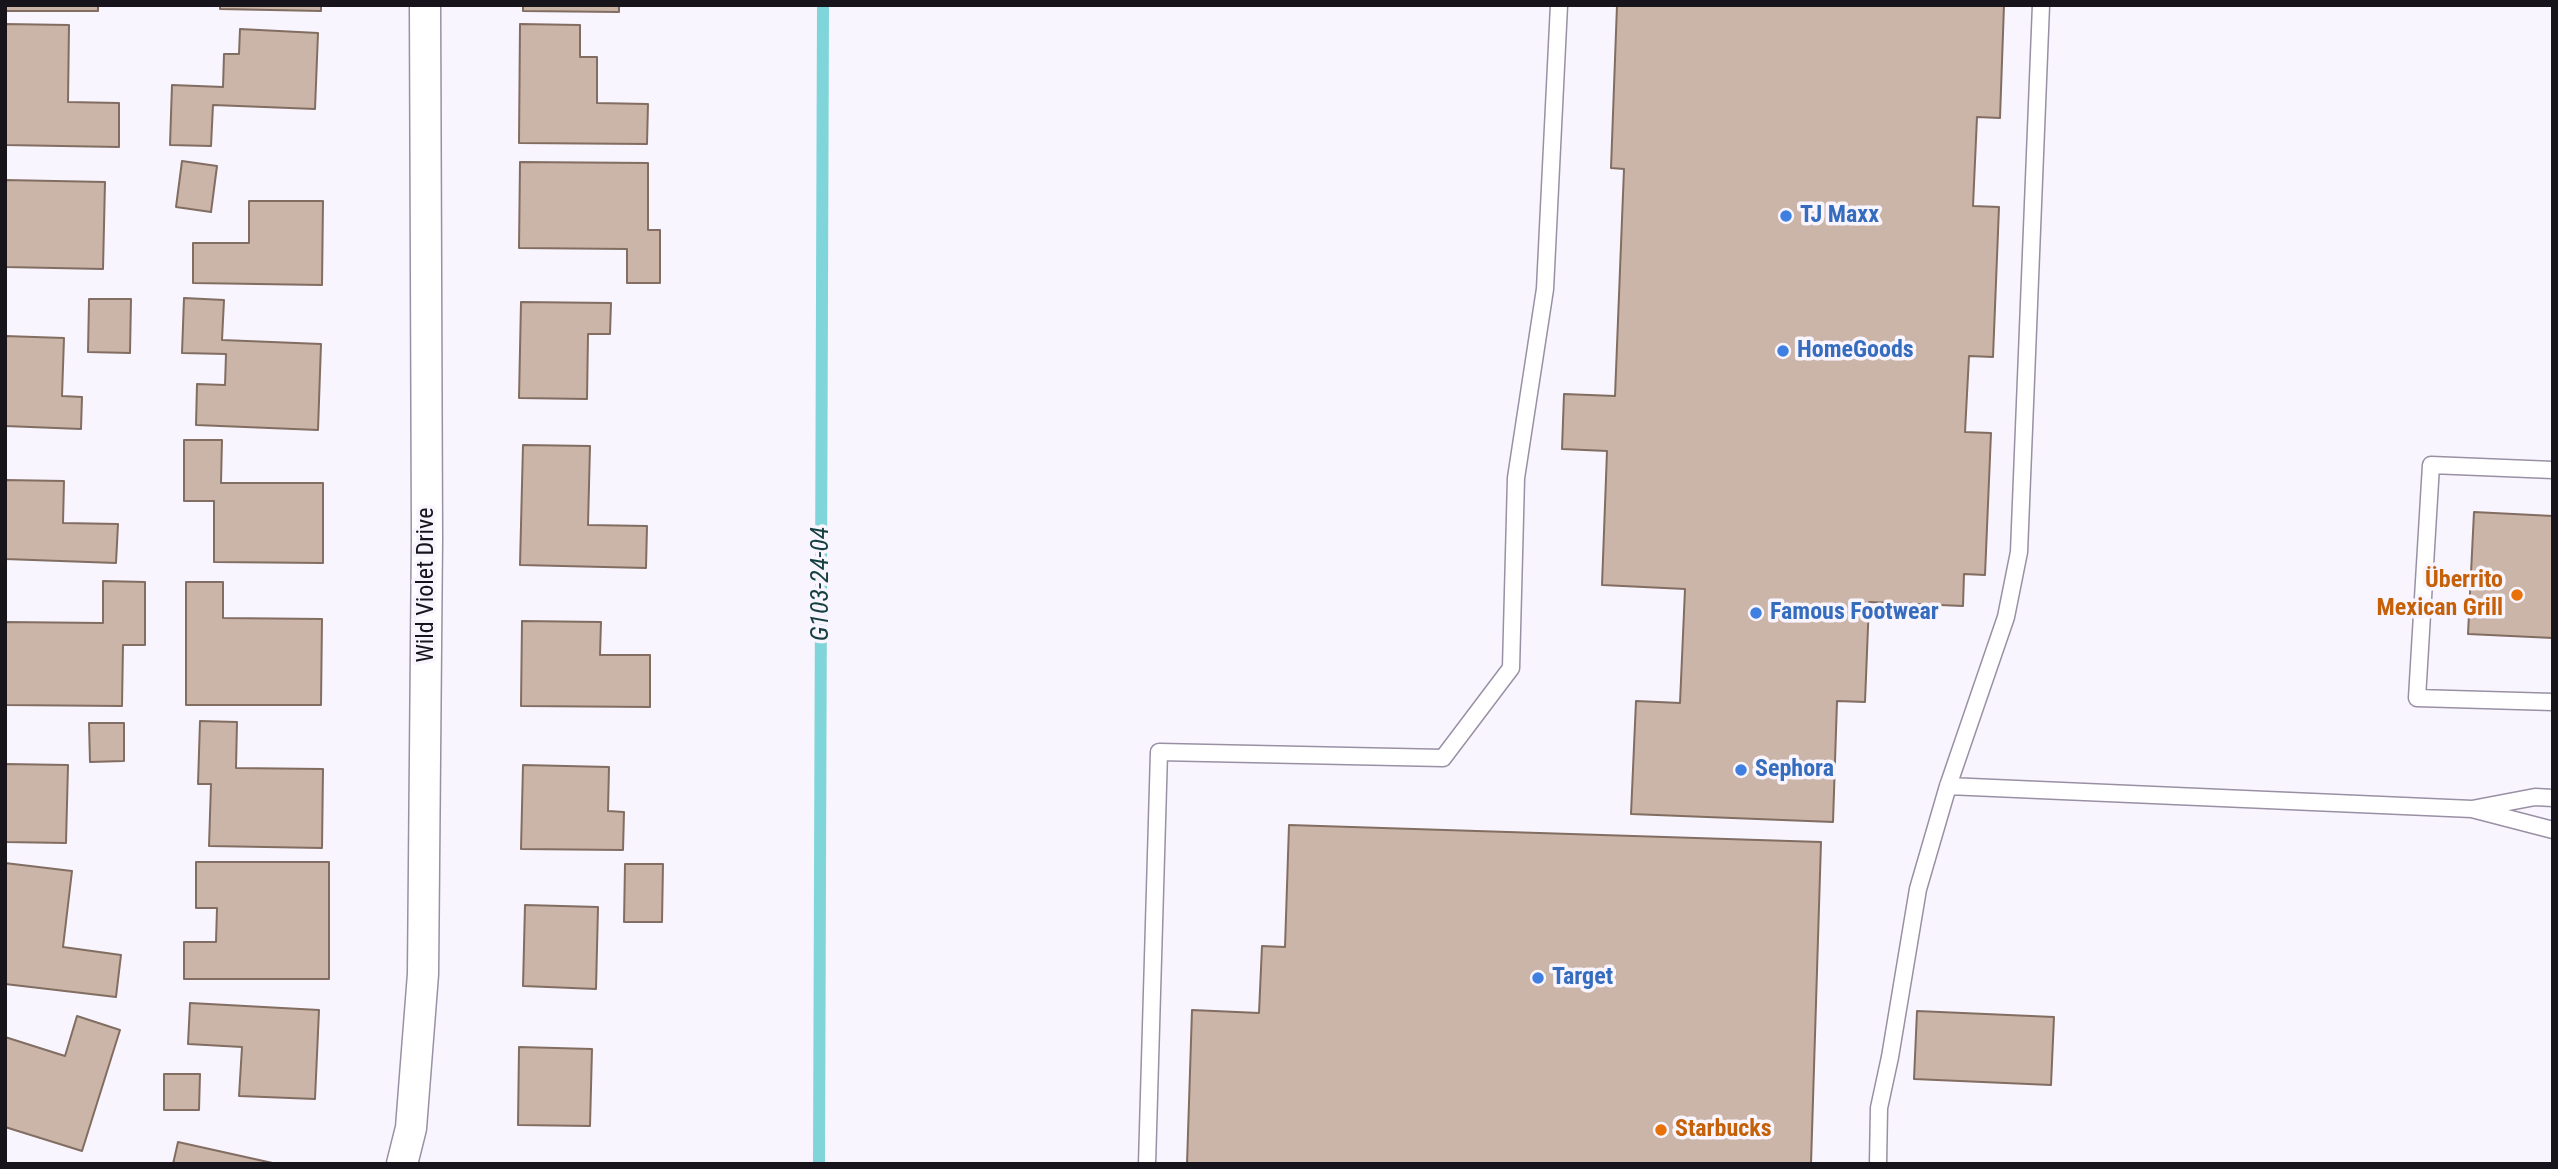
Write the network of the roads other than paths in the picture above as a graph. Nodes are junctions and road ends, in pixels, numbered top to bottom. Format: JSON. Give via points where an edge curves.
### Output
{"nodes":[{"id":1,"x":425,"y":5,"type":"edge"},
{"id":2,"x":1559,"y":5,"type":"edge"},
{"id":3,"x":2041,"y":5,"type":"edge"},
{"id":4,"x":2553,"y":470,"type":"edge"},
{"id":5,"x":2553,"y":702,"type":"edge"},
{"id":6,"x":1948,"y":786,"type":"junction"},
{"id":7,"x":2553,"y":798,"type":"edge"},
{"id":8,"x":2472,"y":809,"type":"junction"},
{"id":9,"x":2553,"y":830,"type":"edge"},
{"id":10,"x":402,"y":1164,"type":"edge"},
{"id":11,"x":1147,"y":1164,"type":"edge"},
{"id":12,"x":1878,"y":1164,"type":"edge"}],
"edges":[{"from":1,"to":10,"type":"street","name":"Wild Violet Drive","via":[[423,974],[411,1128]]},
{"from":2,"to":11,"type":"lane","via":[[1545,289],[1516,478],[1511,668],[1443,758],[1159,752]]},
{"from":3,"to":6,"type":"lane","via":[[2019,552],[2006,617]]},
{"from":4,"to":5,"type":"lane","via":[[2431,465],[2417,698]]},
{"from":6,"to":8,"type":"lane"},
{"from":6,"to":12,"type":"lane","via":[[1918,889],[1878,1108]]},
{"from":7,"to":8,"type":"lane"},
{"from":8,"to":9,"type":"lane"}]}
